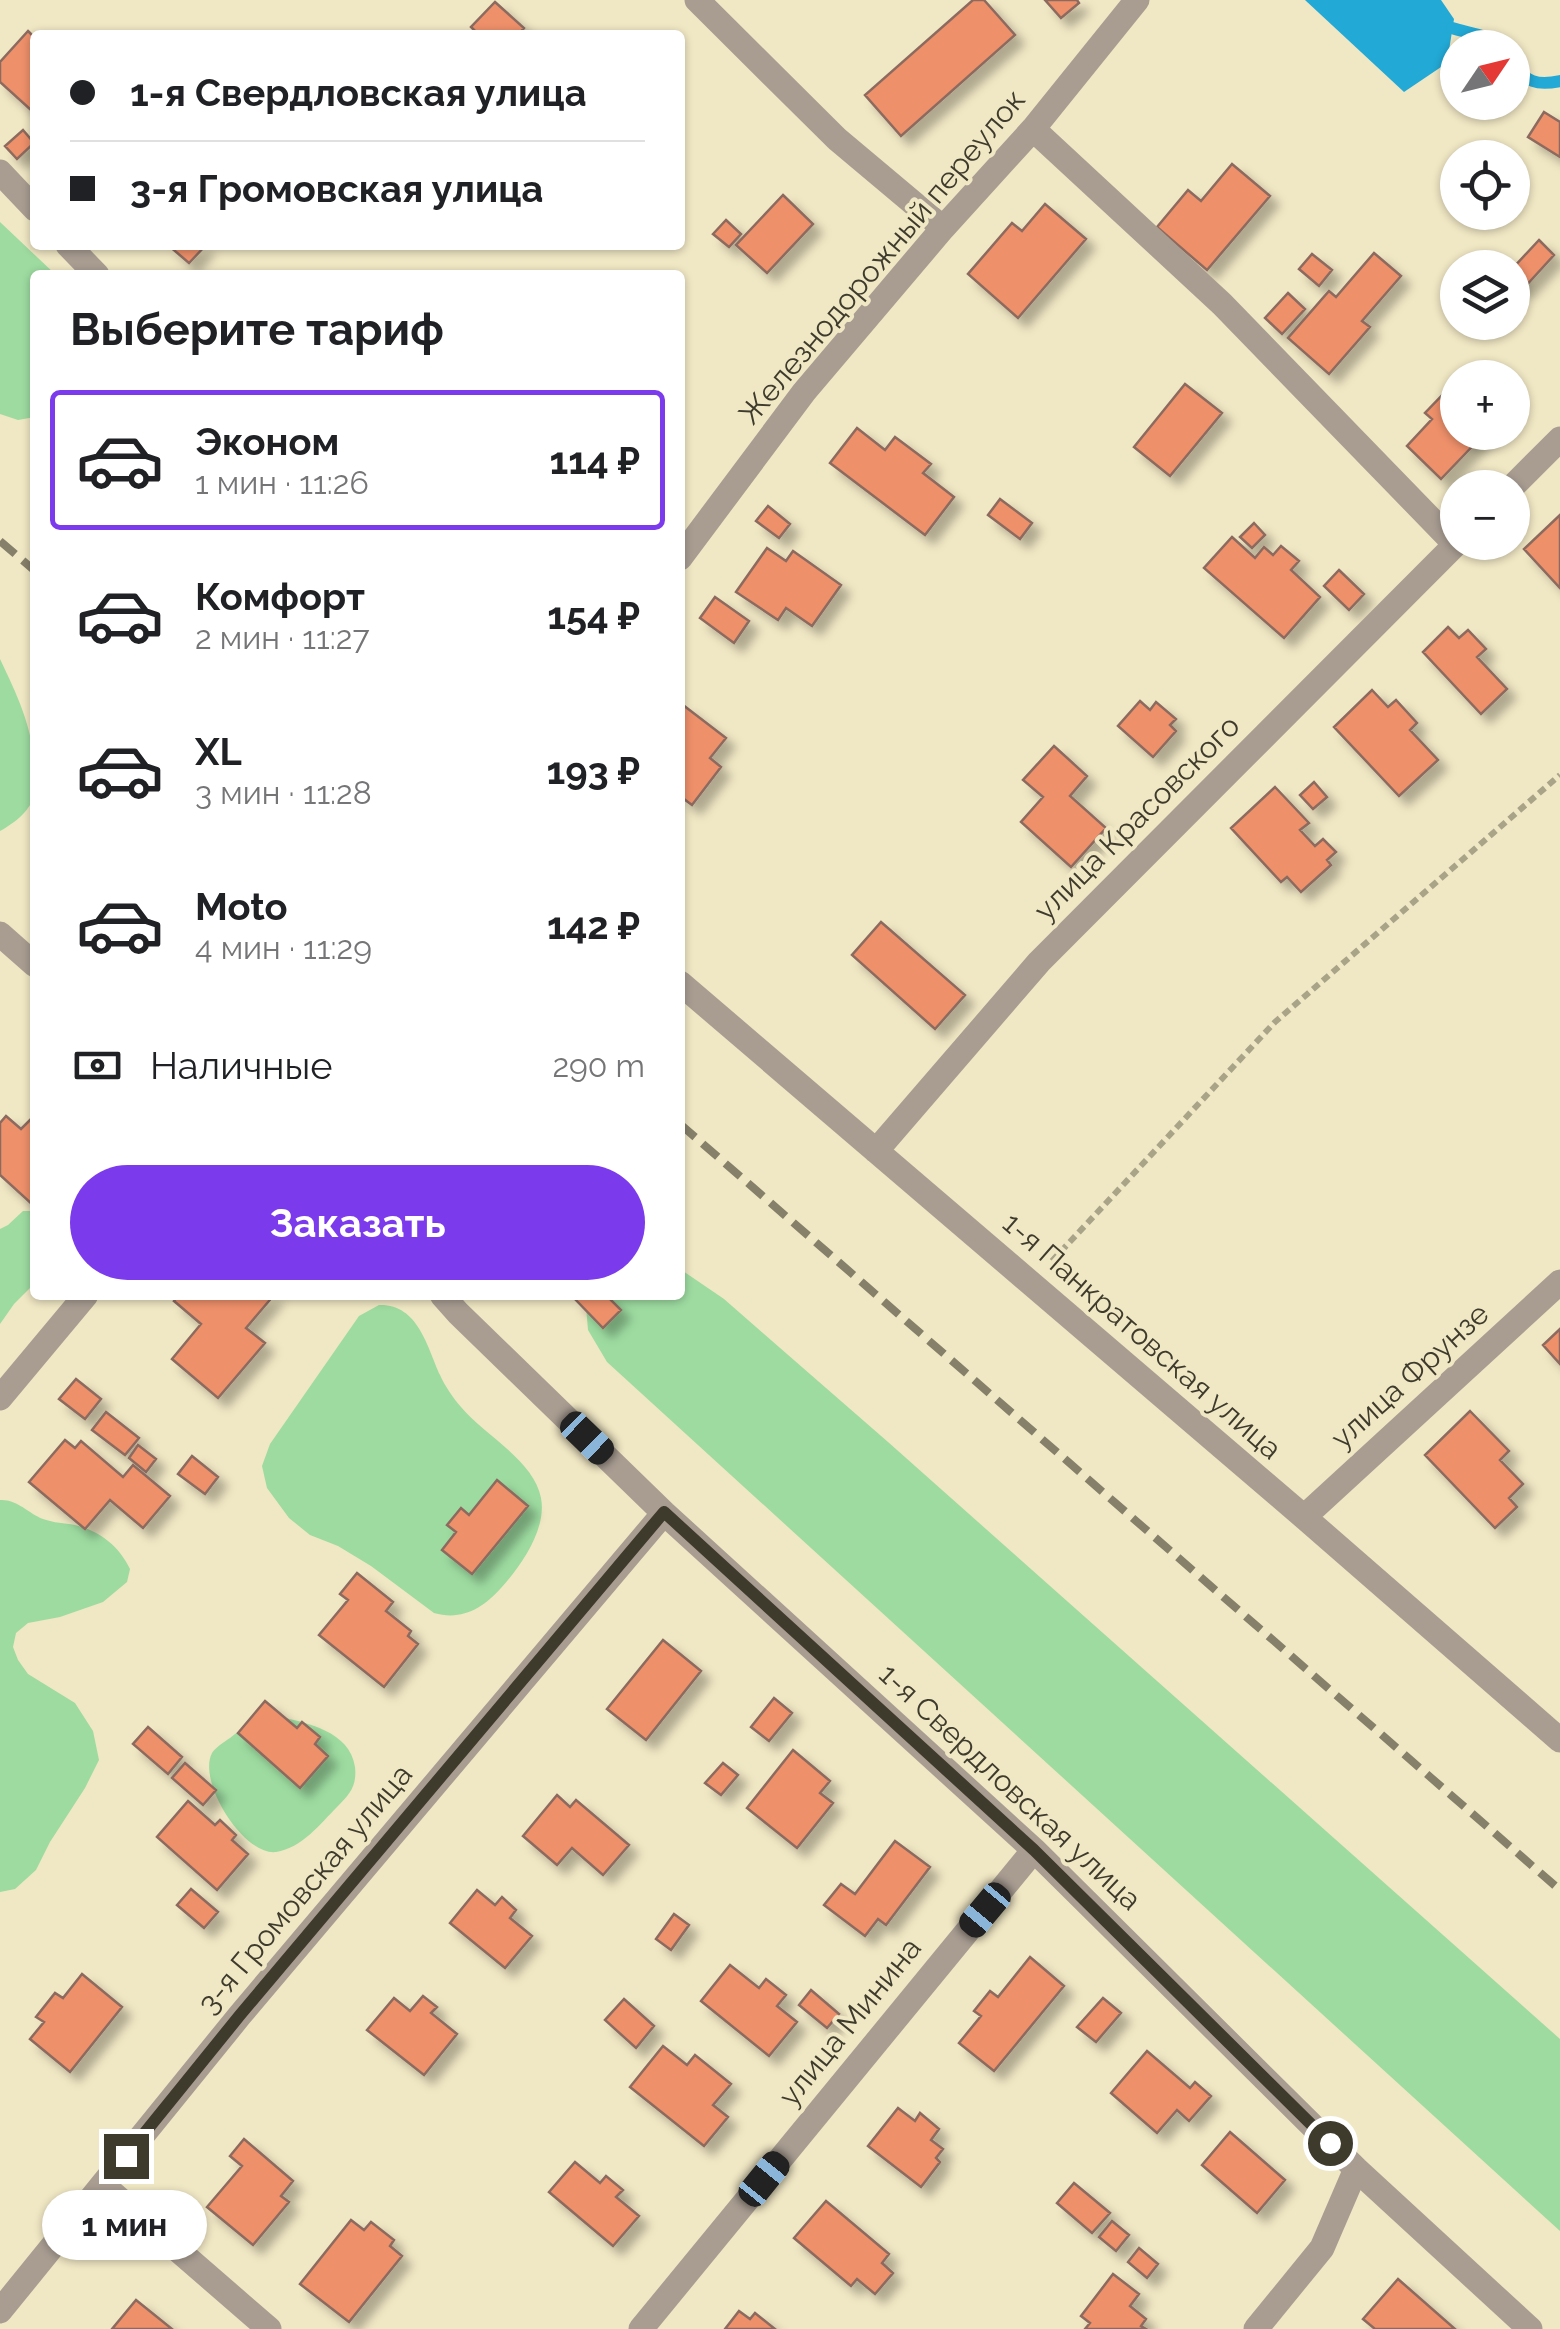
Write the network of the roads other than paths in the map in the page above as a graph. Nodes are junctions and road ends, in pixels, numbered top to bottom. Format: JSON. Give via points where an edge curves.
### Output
{"nodes":[{"id":1,"x":698,"y":0,"type":"edge"},
{"id":2,"x":1137,"y":0,"type":"edge"},
{"id":3,"x":1033,"y":129,"type":"junction"},
{"id":4,"x":0,"y":172,"type":"edge"},
{"id":5,"x":30,"y":204,"type":"edge"},
{"id":6,"x":942,"y":228,"type":"junction"},
{"id":7,"x":73,"y":250,"type":"edge"},
{"id":8,"x":91,"y":270,"type":"edge"},
{"id":9,"x":1560,"y":438,"type":"edge"},
{"id":10,"x":1529,"y":470,"type":"edge"},
{"id":11,"x":1440,"y":527,"type":"edge"},
{"id":12,"x":685,"y":551,"type":"edge"},
{"id":13,"x":1440,"y":559,"type":"edge"},
{"id":14,"x":0,"y":934,"type":"edge"},
{"id":15,"x":30,"y":961,"type":"edge"},
{"id":16,"x":685,"y":987,"type":"edge"},
{"id":17,"x":876,"y":1151,"type":"junction"},
{"id":18,"x":1560,"y":1282,"type":"edge"},
{"id":19,"x":82,"y":1300,"type":"edge"},
{"id":20,"x":446,"y":1300,"type":"edge"},
{"id":21,"x":0,"y":1398,"type":"edge"},
{"id":22,"x":664,"y":1512,"type":"junction"},
{"id":23,"x":1304,"y":1517,"type":"junction"},
{"id":24,"x":1560,"y":1740,"type":"edge"},
{"id":25,"x":1034,"y":1850,"type":"junction"},
{"id":26,"x":1356,"y":2170,"type":"junction"},
{"id":27,"x":103,"y":2185,"type":"junction"},
{"id":28,"x":0,"y":2311,"type":"edge"},
{"id":29,"x":269,"y":2329,"type":"edge"},
{"id":30,"x":641,"y":2329,"type":"edge"},
{"id":31,"x":1256,"y":2329,"type":"edge"},
{"id":32,"x":1530,"y":2329,"type":"edge"}],
"edges":[{"from":1,"to":6,"type":"street","via":[[836,139]]},
{"from":2,"to":3,"type":"street","name":"Железнодорожный переулок"},
{"from":3,"to":6,"type":"street","name":"Железнодорожный переулок"},
{"from":3,"to":11,"type":"street","via":[[1222,304]]},
{"from":4,"to":5,"type":"street"},
{"from":6,"to":12,"type":"street","name":"Железнодорожный переулок","via":[[804,392]]},
{"from":7,"to":8,"type":"street"},
{"from":9,"to":10,"type":"street"},
{"from":13,"to":17,"type":"street","name":"улица Красовского","via":[[1040,962]]},
{"from":14,"to":15,"type":"street"},
{"from":16,"to":17,"type":"street","name":"1-я Панкратовская улица"},
{"from":17,"to":23,"type":"street","name":"1-я Панкратовская улица"},
{"from":18,"to":23,"type":"street","name":"улица Фрунзе"},
{"from":19,"to":21,"type":"street"},
{"from":20,"to":22,"type":"street","name":"1-я Свердловская улица"},
{"from":22,"to":25,"type":"street","name":"1-я Свердловская улица"},
{"from":22,"to":27,"type":"street","name":"3-я Громовская улица"},
{"from":23,"to":24,"type":"street","name":"1-я Панкратовская улица"},
{"from":25,"to":26,"type":"street","name":"1-я Свердловская улица"},
{"from":25,"to":30,"type":"street","name":"улица Минина"},
{"from":26,"to":31,"type":"street","via":[[1322,2248]]},
{"from":26,"to":32,"type":"street","name":"1-я Свердловская улица"},
{"from":27,"to":28,"type":"street","name":"3-я Громовская улица"},
{"from":27,"to":29,"type":"street"}]}
